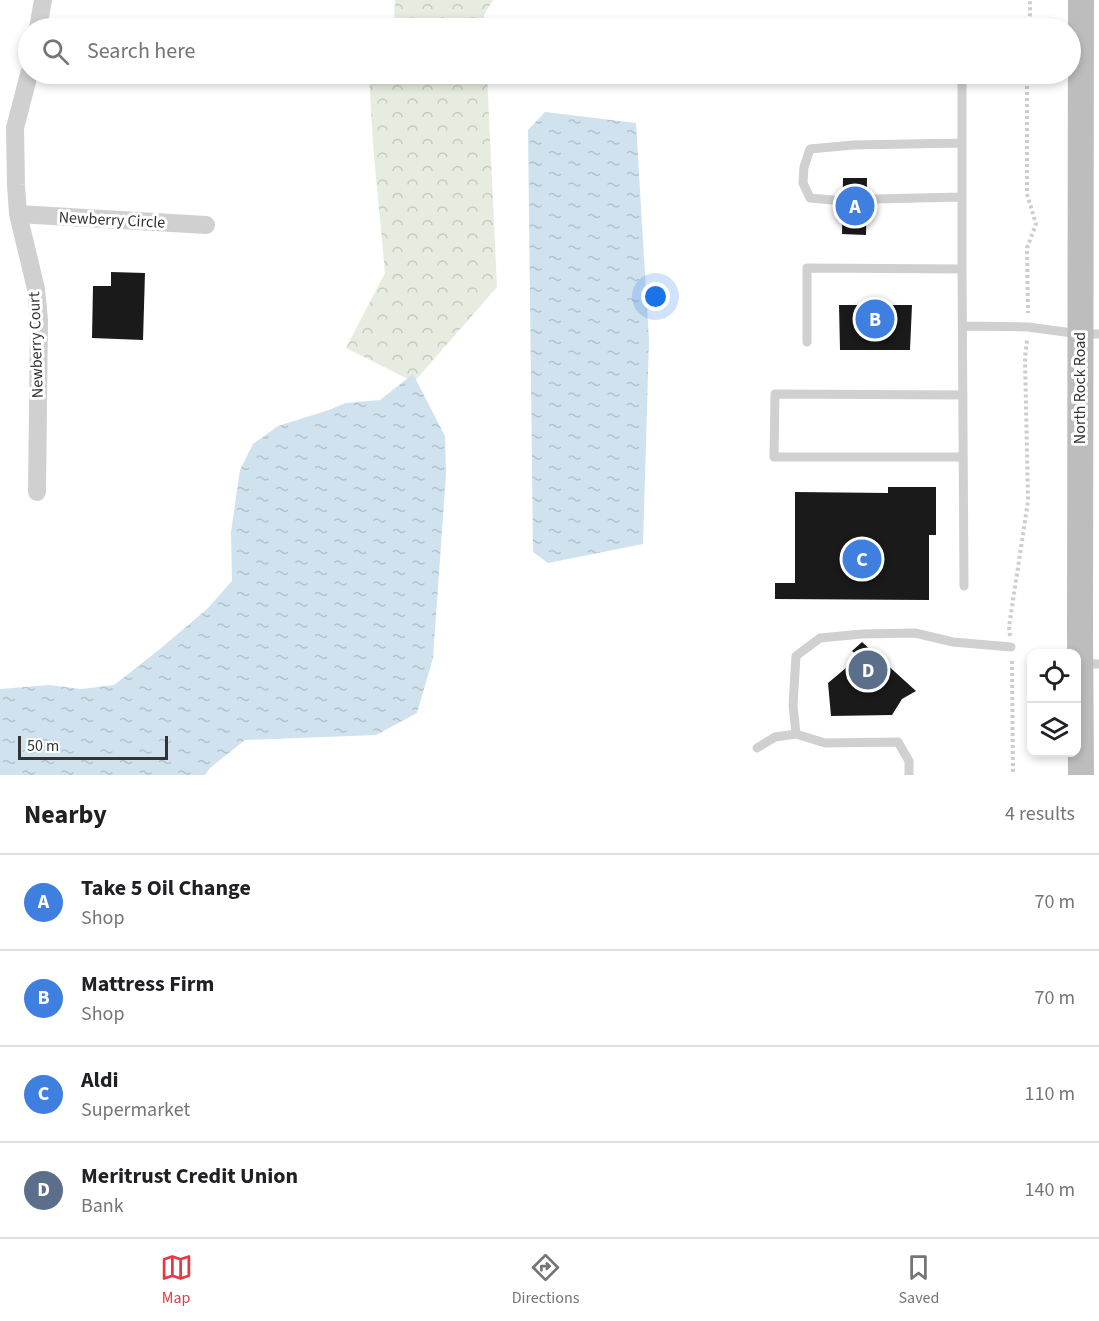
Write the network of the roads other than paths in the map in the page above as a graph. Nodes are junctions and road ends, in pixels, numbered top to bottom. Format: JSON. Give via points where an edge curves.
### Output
{"nodes":[{"id":1,"x":43,"y":0,"type":"edge"},
{"id":2,"x":1081,"y":0,"type":"edge"},
{"id":3,"x":40,"y":18,"type":"edge"},
{"id":4,"x":25,"y":84,"type":"edge"},
{"id":5,"x":962,"y":84,"type":"edge"},
{"id":6,"x":8,"y":127,"type":"edge"},
{"id":7,"x":962,"y":143,"type":"junction"},
{"id":8,"x":962,"y":197,"type":"junction"},
{"id":9,"x":18,"y":214,"type":"junction"},
{"id":10,"x":206,"y":225,"type":"dead end"},
{"id":11,"x":962,"y":269,"type":"junction"},
{"id":12,"x":963,"y":326,"type":"junction"},
{"id":13,"x":1090,"y":334,"type":"edge"},
{"id":14,"x":807,"y":342,"type":"dead end"},
{"id":15,"x":963,"y":395,"type":"junction"},
{"id":16,"x":963,"y":457,"type":"junction"},
{"id":17,"x":37,"y":492,"type":"dead end"},
{"id":18,"x":963,"y":586,"type":"dead end"},
{"id":19,"x":1011,"y":647,"type":"road end"},
{"id":20,"x":1089,"y":664,"type":"edge"},
{"id":21,"x":796,"y":734,"type":"junction"},
{"id":22,"x":757,"y":748,"type":"dead end"},
{"id":23,"x":909,"y":775,"type":"edge"},
{"id":24,"x":1081,"y":775,"type":"edge"}],
"edges":[{"from":1,"to":3,"type":"street"},
{"from":2,"to":13,"type":"main road","name":"North Rock Road"},
{"from":4,"to":6,"type":"street","name":"Newberry Court"},
{"from":5,"to":7,"type":"lane"},
{"from":6,"to":9,"type":"street","name":"Newberry Court"},
{"from":7,"to":8,"type":"lane"},
{"from":7,"to":8,"type":"lane","via":[[810,149],[803,183],[810,198]]},
{"from":8,"to":11,"type":"lane"},
{"from":9,"to":10,"type":"street","name":"Newberry Circle"},
{"from":9,"to":17,"type":"street","name":"Newberry Court","via":[[39,320]]},
{"from":11,"to":12,"type":"lane"},
{"from":11,"to":14,"type":"lane","via":[[807,268]]},
{"from":12,"to":13,"type":"lane","via":[[1028,327]]},
{"from":12,"to":15,"type":"lane"},
{"from":13,"to":20,"type":"main road","name":"North Rock Road"},
{"from":15,"to":16,"type":"lane"},
{"from":15,"to":16,"type":"lane","via":[[775,394],[774,457]]},
{"from":16,"to":18,"type":"lane"},
{"from":19,"to":21,"type":"lane","via":[[954,642],[915,633],[819,638],[796,656]]},
{"from":20,"to":24,"type":"main road","name":"North Rock Road"},
{"from":21,"to":22,"type":"lane","via":[[775,737]]},
{"from":21,"to":23,"type":"lane","via":[[825,743],[898,742],[909,761]]}]}
